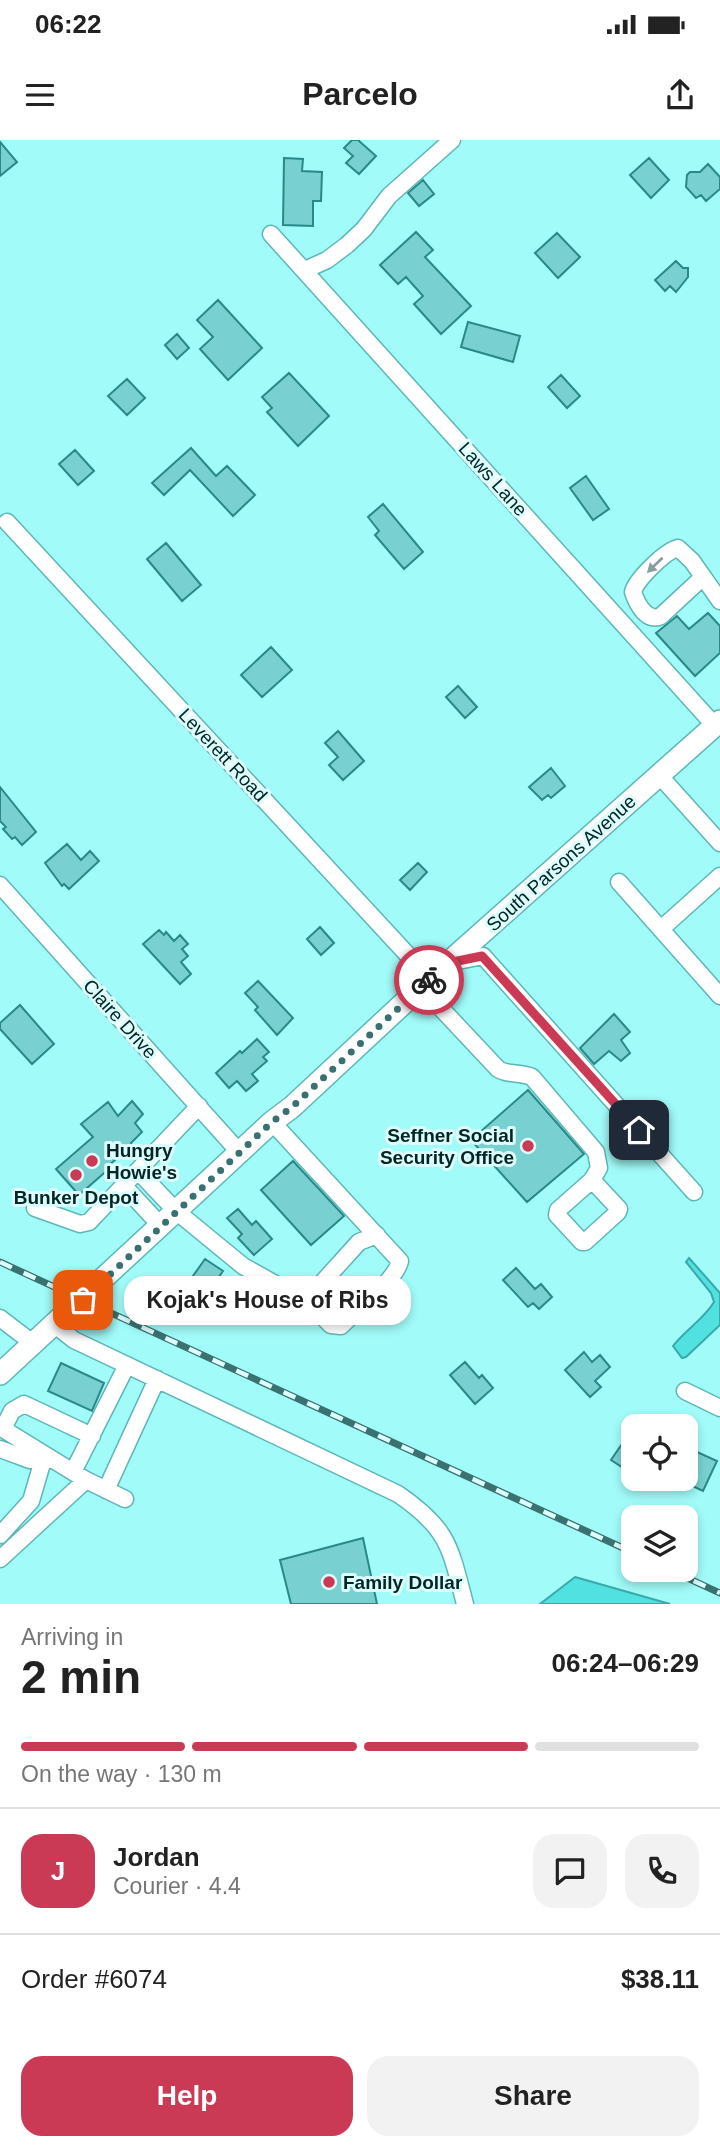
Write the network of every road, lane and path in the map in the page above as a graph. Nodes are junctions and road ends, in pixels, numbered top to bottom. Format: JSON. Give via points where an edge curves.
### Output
{"nodes":[{"id":1,"x":452,"y":140,"type":"edge"},
{"id":2,"x":271,"y":234,"type":"dead end"},
{"id":3,"x":305,"y":270,"type":"junction"},
{"id":4,"x":7,"y":522,"type":"dead end"},
{"id":5,"x":703,"y":577,"type":"junction"},
{"id":6,"x":720,"y":601,"type":"edge"},
{"id":7,"x":717,"y":723,"type":"edge"},
{"id":8,"x":659,"y":775,"type":"junction"},
{"id":9,"x":720,"y":843,"type":"edge"},
{"id":10,"x":720,"y":876,"type":"edge"},
{"id":11,"x":619,"y":882,"type":"dead end"},
{"id":12,"x":0,"y":885,"type":"edge"},
{"id":13,"x":661,"y":929,"type":"junction"},
{"id":14,"x":448,"y":963,"type":"junction"},
{"id":15,"x":421,"y":987,"type":"junction"},
{"id":16,"x":720,"y":996,"type":"edge"},
{"id":17,"x":199,"y":1106,"type":"junction"},
{"id":18,"x":272,"y":1122,"type":"junction"},
{"id":19,"x":240,"y":1153,"type":"junction"},
{"id":20,"x":138,"y":1171,"type":"junction"},
{"id":21,"x":592,"y":1180,"type":"junction"},
{"id":22,"x":122,"y":1185,"type":"junction"},
{"id":23,"x":694,"y":1192,"type":"dead end"},
{"id":24,"x":35,"y":1208,"type":"dead end"},
{"id":25,"x":169,"y":1219,"type":"junction"},
{"id":26,"x":377,"y":1235,"type":"junction"},
{"id":27,"x":309,"y":1304,"type":"junction"},
{"id":28,"x":0,"y":1318,"type":"edge"},
{"id":29,"x":55,"y":1325,"type":"junction"},
{"id":30,"x":34,"y":1344,"type":"junction"},
{"id":31,"x":127,"y":1365,"type":"junction"},
{"id":32,"x":0,"y":1374,"type":"edge"},
{"id":33,"x":158,"y":1379,"type":"junction"},
{"id":34,"x":685,"y":1391,"type":"dead end"},
{"id":35,"x":720,"y":1408,"type":"edge"},
{"id":36,"x":1,"y":1428,"type":"edge"},
{"id":37,"x":92,"y":1436,"type":"junction"},
{"id":38,"x":0,"y":1449,"type":"edge"},
{"id":39,"x":49,"y":1460,"type":"junction"},
{"id":40,"x":79,"y":1476,"type":"junction"},
{"id":41,"x":106,"y":1490,"type":"junction"},
{"id":42,"x":125,"y":1499,"type":"dead end"},
{"id":43,"x":0,"y":1535,"type":"edge"},
{"id":44,"x":0,"y":1559,"type":"edge"},
{"id":45,"x":465,"y":1604,"type":"edge"}],
"edges":[{"from":1,"to":3,"type":"street","via":[[389,196],[347,245]]},
{"from":2,"to":3,"type":"street","name":"Laws Lane"},
{"from":3,"to":7,"type":"street","name":"Laws Lane"},
{"from":4,"to":14,"type":"street","name":"Leverett Road","via":[[418,966]]},
{"from":5,"to":5,"type":"street","one_way":true,"via":[[682,550],[673,549],[633,592],[655,620]]},
{"from":5,"to":6,"type":"street"},
{"from":7,"to":8,"type":"main road","name":"South Parsons Avenue"},
{"from":8,"to":9,"type":"street"},
{"from":8,"to":14,"type":"main road","name":"South Parsons Avenue"},
{"from":10,"to":13,"type":"street"},
{"from":11,"to":13,"type":"street"},
{"from":12,"to":17,"type":"street","name":"Claire Drive"},
{"from":13,"to":16,"type":"street"},
{"from":14,"to":15,"type":"main road","name":"South Parsons Avenue"},
{"from":14,"to":23,"type":"street","via":[[482,956]]},
{"from":15,"to":18,"type":"main road","name":"South Parsons Avenue"},
{"from":15,"to":21,"type":"street","via":[[498,1069],[532,1077],[596,1152],[599,1168]]},
{"from":17,"to":19,"type":"street","name":"Claire Drive"},
{"from":17,"to":20,"type":"street"},
{"from":18,"to":19,"type":"main road","name":"South Parsons Avenue"},
{"from":18,"to":26,"type":"street"},
{"from":19,"to":25,"type":"main road","name":"South Parsons Avenue"},
{"from":20,"to":22,"type":"street"},
{"from":20,"to":25,"type":"street"},
{"from":21,"to":21,"type":"street","via":[[619,1209],[582,1242],[557,1215]]},
{"from":22,"to":24,"type":"street","via":[[89,1222],[80,1224]]},
{"from":22,"to":25,"type":"street"},
{"from":25,"to":27,"type":"street"},
{"from":25,"to":29,"type":"main road","name":"South Parsons Avenue"},
{"from":26,"to":27,"type":"street","via":[[359,1242],[311,1295]]},
{"from":26,"to":27,"type":"street","via":[[400,1261],[387,1282],[341,1326],[331,1325]]},
{"from":28,"to":30,"type":"street"},
{"from":29,"to":30,"type":"main road","name":"South Parsons Avenue"},
{"from":29,"to":31,"type":"street","via":[[74,1340]]},
{"from":30,"to":32,"type":"main road","name":"South Parsons Avenue"},
{"from":31,"to":33,"type":"street"},
{"from":31,"to":37,"type":"street"},
{"from":33,"to":41,"type":"street"},
{"from":33,"to":45,"type":"street","via":[[417,1507],[446,1539]]},
{"from":34,"to":35,"type":"street"},
{"from":36,"to":37,"type":"street","via":[[12,1411],[24,1404]]},
{"from":36,"to":39,"type":"street"},
{"from":37,"to":40,"type":"street"},
{"from":38,"to":39,"type":"street","via":[[30,1460]]},
{"from":39,"to":40,"type":"street"},
{"from":39,"to":43,"type":"street","via":[[31,1501]]},
{"from":40,"to":41,"type":"street"},
{"from":40,"to":44,"type":"street"},
{"from":41,"to":42,"type":"street"}]}
